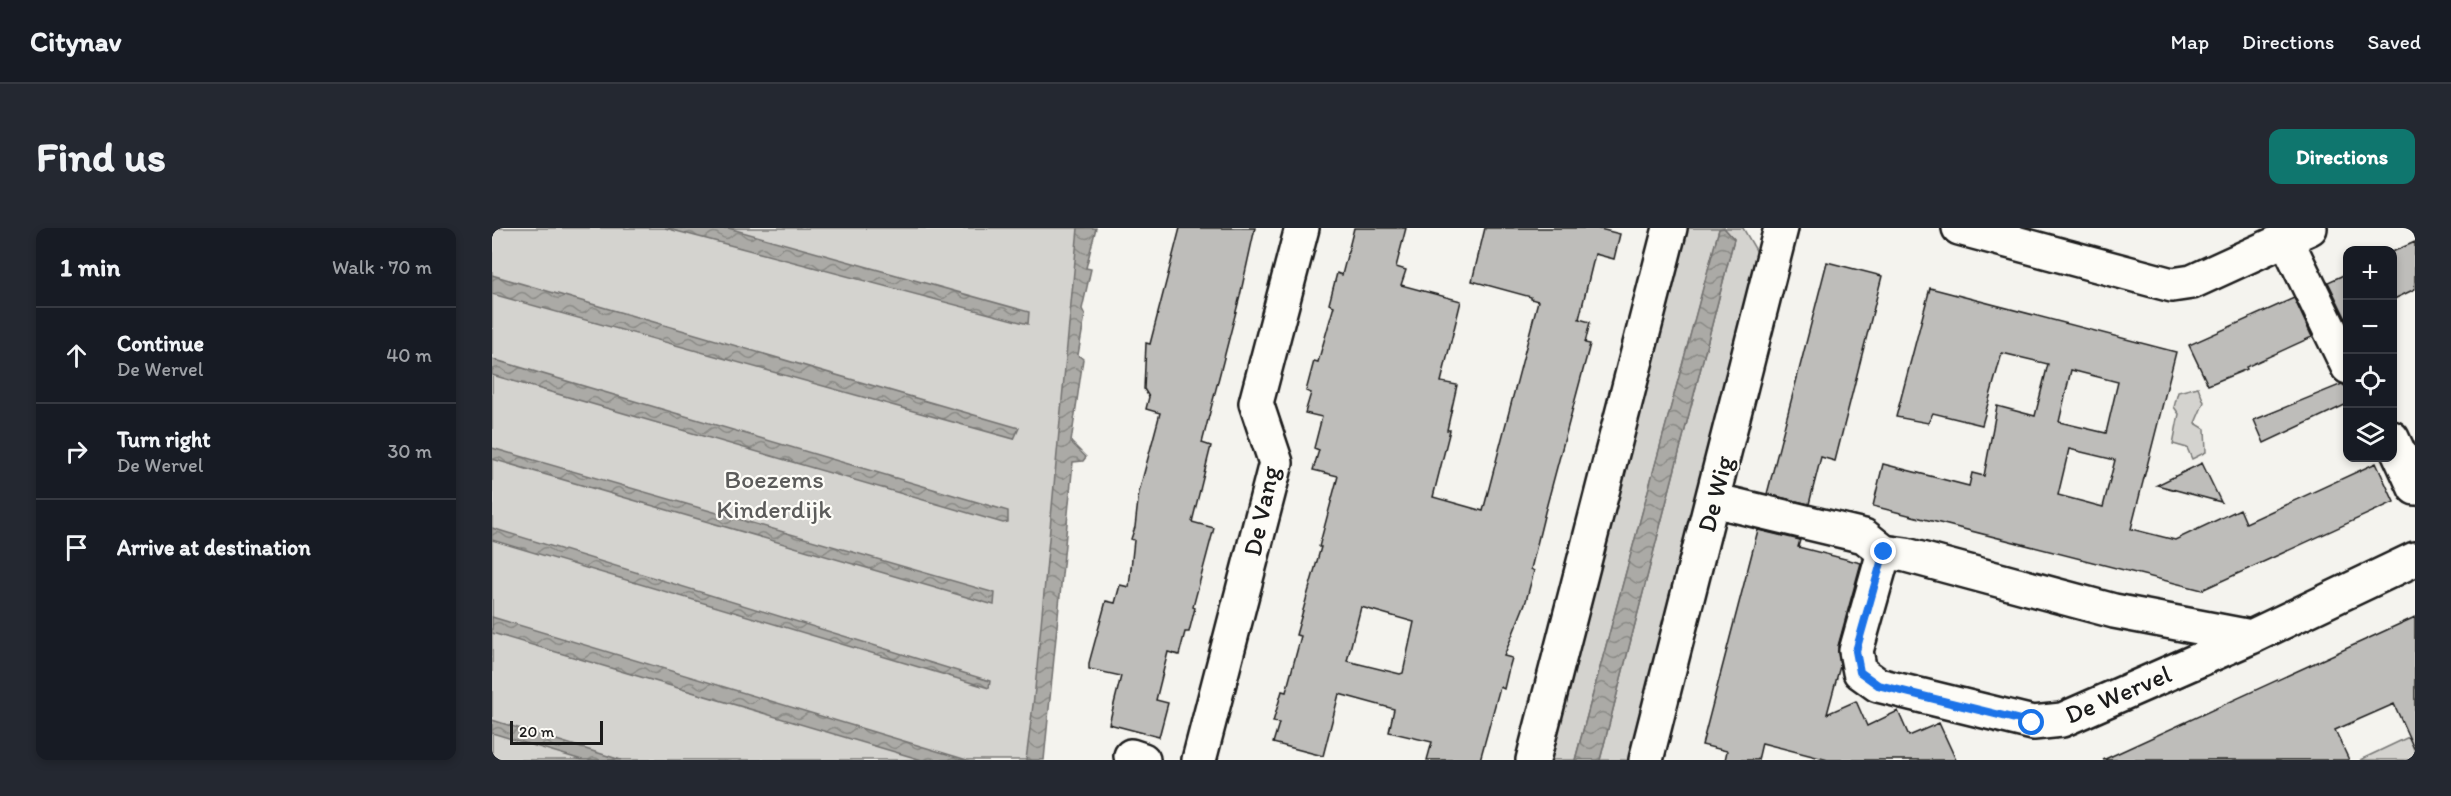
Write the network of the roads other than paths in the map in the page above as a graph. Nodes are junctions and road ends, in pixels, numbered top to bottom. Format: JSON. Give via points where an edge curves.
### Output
{"nodes":[{"id":1,"x":1302,"y":228,"type":"edge"},
{"id":2,"x":1670,"y":228,"type":"edge"},
{"id":3,"x":1782,"y":228,"type":"edge"},
{"id":4,"x":1959,"y":228,"type":"edge"},
{"id":5,"x":2298,"y":233,"type":"edge"},
{"id":6,"x":2059,"y":241,"type":"edge"},
{"id":7,"x":2343,"y":354,"type":"edge"},
{"id":8,"x":2397,"y":449,"type":"edge"},
{"id":9,"x":2415,"y":488,"type":"edge"},
{"id":10,"x":1713,"y":500,"type":"junction"},
{"id":11,"x":1884,"y":552,"type":"junction"},
{"id":12,"x":2415,"y":559,"type":"edge"},
{"id":13,"x":2252,"y":637,"type":"junction"},
{"id":14,"x":1199,"y":760,"type":"edge"},
{"id":15,"x":1533,"y":760,"type":"edge"},
{"id":16,"x":1646,"y":760,"type":"edge"}],
"edges":[{"from":1,"to":14,"type":"street","name":"De Vang","via":[[1256,403],[1276,463]]},
{"from":2,"to":15,"type":"street"},
{"from":3,"to":10,"type":"street","name":"De Wig"},
{"from":4,"to":6,"type":"street"},
{"from":5,"to":6,"type":"street","via":[[2192,282],[2172,285]]},
{"from":5,"to":7,"type":"street"},
{"from":8,"to":9,"type":"street"},
{"from":10,"to":11,"type":"street","name":"De Wervel","via":[[1864,536]]},
{"from":10,"to":16,"type":"street","name":"De Wig"},
{"from":11,"to":13,"type":"street","name":"De Wervel","via":[[2114,611]]},
{"from":11,"to":13,"type":"street","name":"De Wervel","via":[[1856,651],[1860,672],[1878,685],[2032,723],[2062,720]]},
{"from":12,"to":13,"type":"street","name":"De Wervel"}]}
